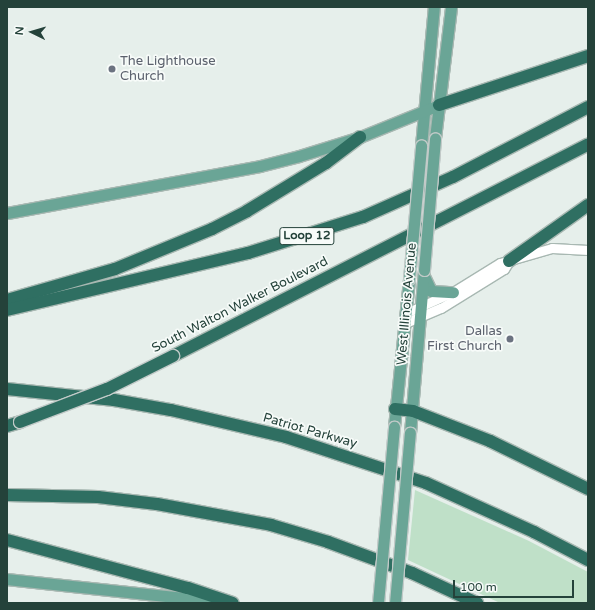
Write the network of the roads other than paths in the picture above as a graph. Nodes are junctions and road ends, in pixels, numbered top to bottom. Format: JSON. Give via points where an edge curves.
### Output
{"nodes":[{"id":1,"x":434,"y":7,"type":"edge"},
{"id":2,"x":451,"y":7,"type":"edge"},
{"id":3,"x":588,"y":56,"type":"edge"},
{"id":4,"x":439,"y":105,"type":"junction"},
{"id":5,"x":588,"y":107,"type":"edge"},
{"id":6,"x":424,"y":113,"type":"junction"},
{"id":7,"x":360,"y":137,"type":"junction"},
{"id":8,"x":588,"y":144,"type":"edge"},
{"id":9,"x":588,"y":205,"type":"edge"},
{"id":10,"x":7,"y":214,"type":"edge"},
{"id":11,"x":588,"y":250,"type":"edge"},
{"id":12,"x":509,"y":261,"type":"junction"},
{"id":13,"x":424,"y":272,"type":"junction"},
{"id":14,"x":453,"y":292,"type":"junction"},
{"id":15,"x":7,"y":300,"type":"edge"},
{"id":16,"x":421,"y":307,"type":"junction"},
{"id":17,"x":7,"y":310,"type":"edge"},
{"id":18,"x":406,"y":318,"type":"junction"},
{"id":19,"x":420,"y":319,"type":"junction"},
{"id":20,"x":7,"y":389,"type":"edge"},
{"id":21,"x":395,"y":409,"type":"junction"},
{"id":22,"x":413,"y":411,"type":"junction"},
{"id":23,"x":7,"y":426,"type":"edge"},
{"id":24,"x":588,"y":489,"type":"edge"},
{"id":25,"x":7,"y":495,"type":"edge"},
{"id":26,"x":7,"y":540,"type":"edge"},
{"id":27,"x":588,"y":560,"type":"edge"},
{"id":28,"x":7,"y":579,"type":"edge"},
{"id":29,"x":229,"y":603,"type":"edge"},
{"id":30,"x":232,"y":603,"type":"edge"},
{"id":31,"x":378,"y":603,"type":"edge"},
{"id":32,"x":395,"y":603,"type":"edge"},
{"id":33,"x":477,"y":603,"type":"edge"}],
"edges":[{"from":1,"to":6,"type":"main road","name":"West Illinois Avenue"},
{"from":2,"to":4,"type":"main road","name":"West Illinois Avenue"},
{"from":3,"to":4,"type":"highway"},
{"from":4,"to":6,"type":"main road"},
{"from":4,"to":13,"type":"main road","name":"West Illinois Avenue","bridge":true},
{"from":5,"to":17,"type":"highway","number":"Loop 12","via":[[453,177],[363,217],[248,253]]},
{"from":6,"to":7,"type":"main road"},
{"from":6,"to":18,"type":"main road","name":"West Illinois Avenue","bridge":true},
{"from":7,"to":10,"type":"main road","via":[[260,166]]},
{"from":7,"to":15,"type":"highway","via":[[326,163],[212,229],[115,269]]},
{"from":8,"to":23,"type":"highway","name":"South Walton Walker Boulevard","bridge":true,"via":[[107,389]]},
{"from":9,"to":12,"type":"highway"},
{"from":11,"to":12,"type":"street","via":[[552,248]]},
{"from":12,"to":14,"type":"street","via":[[500,263]]},
{"from":12,"to":19,"type":"street","via":[[504,269]]},
{"from":13,"to":14,"type":"main road","via":[[425,282],[431,291]]},
{"from":13,"to":16,"type":"main road","name":"West Illinois Avenue"},
{"from":14,"to":16,"type":"street"},
{"from":16,"to":18,"type":"street"},
{"from":16,"to":19,"type":"main road","name":"West Illinois Avenue"},
{"from":18,"to":19,"type":"street"},
{"from":18,"to":21,"type":"main road","name":"West Illinois Avenue"},
{"from":19,"to":22,"type":"main road","name":"West Illinois Avenue"},
{"from":20,"to":27,"type":"highway","name":"Patriot Parkway","via":[[114,400],[171,410],[300,441],[426,483],[534,532]]},
{"from":21,"to":22,"type":"highway"},
{"from":21,"to":31,"type":"main road","name":"West Illinois Avenue","bridge":true},
{"from":22,"to":24,"type":"highway","via":[[490,441]]},
{"from":22,"to":32,"type":"main road","name":"West Illinois Avenue","bridge":true},
{"from":25,"to":33,"type":"highway","via":[[98,497],[157,504],[271,526],[328,542],[412,573]]},
{"from":26,"to":30,"type":"highway","via":[[188,588]]},
{"from":28,"to":29,"type":"main road"}]}
